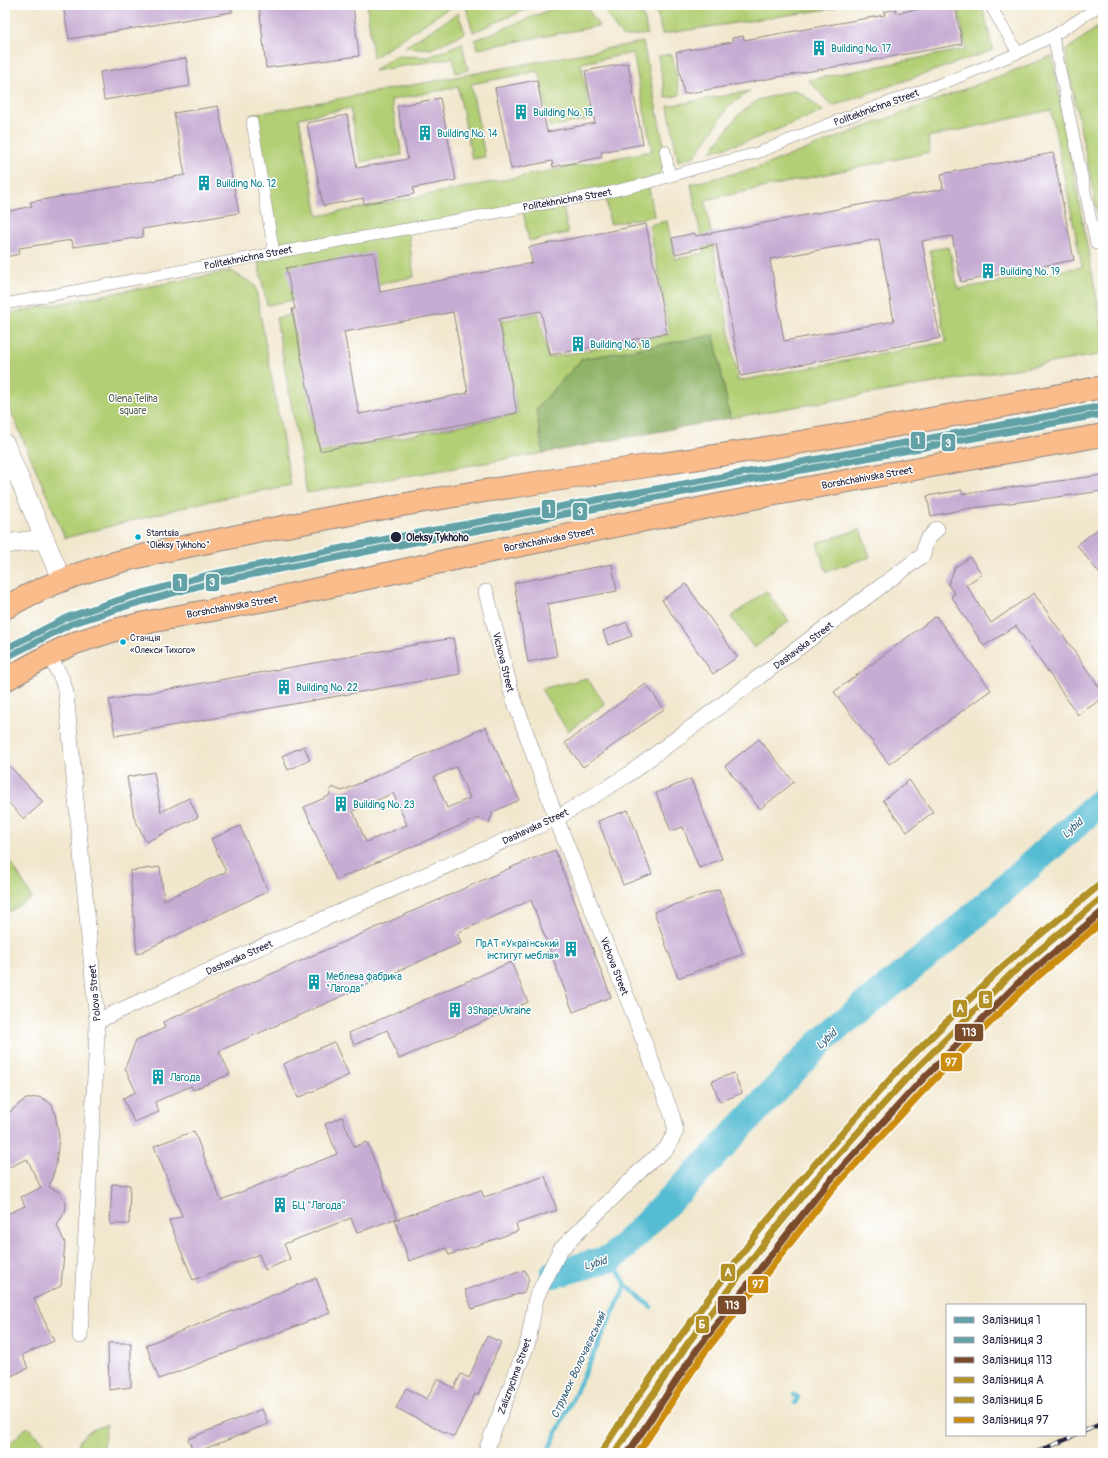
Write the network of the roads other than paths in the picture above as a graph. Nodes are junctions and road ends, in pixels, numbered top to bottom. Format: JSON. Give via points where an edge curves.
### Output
{"nodes":[{"id":1,"x":990,"y":5,"type":"edge"},
{"id":2,"x":1101,"y":5,"type":"edge"},
{"id":3,"x":1053,"y":36,"type":"junction"},
{"id":4,"x":1018,"y":53,"type":"junction"},
{"id":5,"x":252,"y":122,"type":"dead end"},
{"id":6,"x":665,"y":151,"type":"dead end"},
{"id":7,"x":670,"y":176,"type":"junction"},
{"id":8,"x":1096,"y":244,"type":"dead end"},
{"id":9,"x":274,"y":252,"type":"junction"},
{"id":10,"x":5,"y":304,"type":"edge"},
{"id":11,"x":1103,"y":387,"type":"edge"},
{"id":12,"x":1103,"y":435,"type":"edge"},
{"id":13,"x":5,"y":444,"type":"edge"},
{"id":14,"x":937,"y":528,"type":"dead end"},
{"id":15,"x":44,"y":539,"type":"junction"},
{"id":16,"x":5,"y":544,"type":"edge"},
{"id":17,"x":62,"y":581,"type":"junction"},
{"id":18,"x":486,"y":592,"type":"dead end"},
{"id":19,"x":5,"y":608,"type":"edge"},
{"id":20,"x":49,"y":655,"type":"junction"},
{"id":21,"x":5,"y":680,"type":"edge"},
{"id":22,"x":557,"y":818,"type":"junction"},
{"id":23,"x":97,"y":1022,"type":"junction"},
{"id":24,"x":536,"y":1298,"type":"joint"},
{"id":25,"x":80,"y":1336,"type":"dead end"},
{"id":26,"x":485,"y":1453,"type":"edge"}],
"edges":[{"from":1,"to":4,"type":"street"},
{"from":2,"to":3,"type":"street","name":"Politekhnichna Street"},
{"from":3,"to":4,"type":"street","name":"Politekhnichna Street"},
{"from":3,"to":8,"type":"street"},
{"from":4,"to":7,"type":"street","name":"Politekhnichna Street","via":[[757,153]]},
{"from":5,"to":9,"type":"street"},
{"from":6,"to":7,"type":"street"},
{"from":7,"to":9,"type":"street","name":"Politekhnichna Street","via":[[605,193]]},
{"from":9,"to":10,"type":"street","name":"Politekhnichna Street"},
{"from":11,"to":17,"type":"main road","via":[[804,441],[460,494],[316,520],[143,555],[102,566]]},
{"from":12,"to":20,"type":"main road","name":"Borshchahivska Street","via":[[753,498],[281,597],[154,621],[115,630]]},
{"from":13,"to":15,"type":"street"},
{"from":14,"to":22,"type":"street","name":"Dashavska Street","via":[[926,542],[923,554],[626,776]]},
{"from":15,"to":16,"type":"street"},
{"from":15,"to":17,"type":"street"},
{"from":17,"to":19,"type":"main road"},
{"from":18,"to":22,"type":"street","name":"Vichova Street","via":[[511,691]]},
{"from":20,"to":21,"type":"main road","name":"Borshchahivska Street"},
{"from":20,"to":23,"type":"street","name":"Polova Street","via":[[62,679],[66,693]]},
{"from":22,"to":23,"type":"street","name":"Dashavska Street","via":[[305,927]]},
{"from":22,"to":24,"type":"street","name":"Vichova Street","via":[[676,1131],[666,1149],[645,1166],[560,1250]]},
{"from":23,"to":25,"type":"street","name":"Polova Street"},
{"from":24,"to":26,"type":"street","name":"Zaliznychna Street","via":[[528,1342]]}]}
